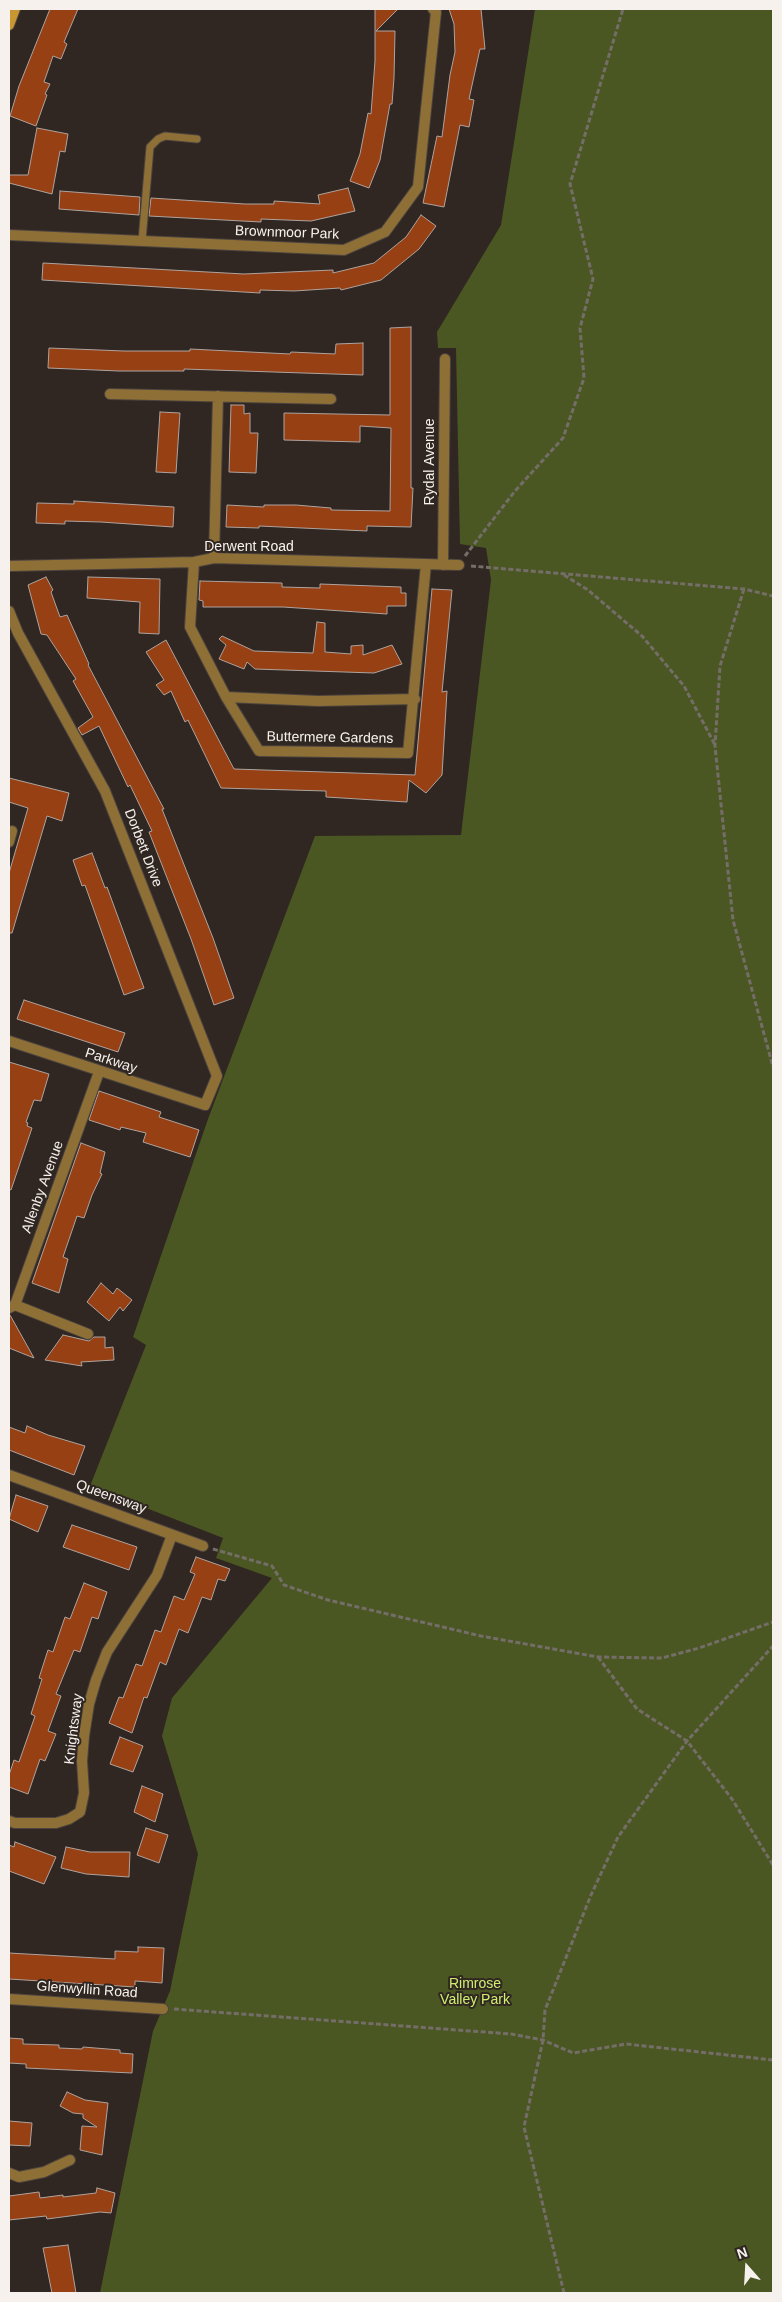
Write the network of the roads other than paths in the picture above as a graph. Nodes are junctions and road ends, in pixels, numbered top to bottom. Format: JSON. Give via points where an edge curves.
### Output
{"nodes":[{"id":1,"x":15,"y":9,"type":"edge"},
{"id":2,"x":433,"y":9,"type":"edge"},
{"id":3,"x":9,"y":25,"type":"edge"},
{"id":4,"x":197,"y":139,"type":"dead end"},
{"id":5,"x":9,"y":235,"type":"edge"},
{"id":6,"x":142,"y":241,"type":"junction"},
{"id":7,"x":444,"y":359,"type":"dead end"},
{"id":8,"x":110,"y":394,"type":"dead end"},
{"id":9,"x":218,"y":396,"type":"junction"},
{"id":10,"x":331,"y":400,"type":"dead end"},
{"id":11,"x":214,"y":558,"type":"junction"},
{"id":12,"x":194,"y":562,"type":"junction"},
{"id":13,"x":426,"y":564,"type":"junction"},
{"id":14,"x":443,"y":565,"type":"junction"},
{"id":15,"x":459,"y":565,"type":"road end"},
{"id":16,"x":9,"y":566,"type":"edge"},
{"id":17,"x":9,"y":611,"type":"edge"},
{"id":18,"x":226,"y":697,"type":"junction"},
{"id":19,"x":415,"y":699,"type":"junction"},
{"id":20,"x":12,"y":830,"type":"dead end"},
{"id":21,"x":9,"y":842,"type":"edge"},
{"id":22,"x":9,"y":1041,"type":"edge"},
{"id":23,"x":99,"y":1072,"type":"junction"},
{"id":24,"x":205,"y":1105,"type":"joint"},
{"id":25,"x":12,"y":1306,"type":"edge"},
{"id":26,"x":88,"y":1334,"type":"dead end"},
{"id":27,"x":9,"y":1475,"type":"edge"},
{"id":28,"x":172,"y":1535,"type":"junction"},
{"id":29,"x":203,"y":1546,"type":"road end"},
{"id":30,"x":9,"y":1821,"type":"edge"},
{"id":31,"x":9,"y":1999,"type":"edge"},
{"id":32,"x":164,"y":2009,"type":"road end"},
{"id":33,"x":70,"y":2160,"type":"dead end"},
{"id":34,"x":9,"y":2173,"type":"edge"}],
"edges":[{"from":1,"to":3,"type":"street"},
{"from":2,"to":6,"type":"street","name":"Brownmoor Park","via":[[436,12],[418,187],[385,232],[344,250]]},
{"from":4,"to":6,"type":"lane","via":[[165,136],[150,147]]},
{"from":5,"to":6,"type":"street","name":"Brownmoor Park"},
{"from":7,"to":14,"type":"street","name":"Rydal Avenue"},
{"from":8,"to":9,"type":"street"},
{"from":9,"to":10,"type":"street"},
{"from":9,"to":11,"type":"street"},
{"from":11,"to":12,"type":"street","name":"Derwent Road"},
{"from":11,"to":13,"type":"street","name":"Derwent Road"},
{"from":12,"to":16,"type":"street","name":"Derwent Road"},
{"from":12,"to":18,"type":"street","name":"Buttermere Gardens","via":[[190,627]]},
{"from":13,"to":14,"type":"street","name":"Derwent Road"},
{"from":13,"to":19,"type":"street","name":"Buttermere Gardens"},
{"from":14,"to":15,"type":"street","name":"Derwent Road"},
{"from":17,"to":24,"type":"street","name":"Dorbett Drive","via":[[106,790],[217,1076]]},
{"from":18,"to":19,"type":"street","via":[[318,701]]},
{"from":18,"to":19,"type":"street","name":"Buttermere Gardens","via":[[259,751],[408,754]]},
{"from":20,"to":21,"type":"street"},
{"from":22,"to":23,"type":"street","name":"Parkway"},
{"from":23,"to":24,"type":"street","name":"Parkway"},
{"from":23,"to":25,"type":"street","name":"Allenby Avenue"},
{"from":25,"to":26,"type":"street"},
{"from":27,"to":28,"type":"street","name":"Queensway"},
{"from":28,"to":29,"type":"street","name":"Queensway"},
{"from":28,"to":30,"type":"street","name":"Knightsway","via":[[157,1575],[112,1645],[96,1680],[83,1744],[84,1793],[80,1812],[56,1823]]},
{"from":31,"to":32,"type":"street","name":"Glenwyllin Road"},
{"from":33,"to":34,"type":"street","via":[[44,2172],[18,2176]]}]}
